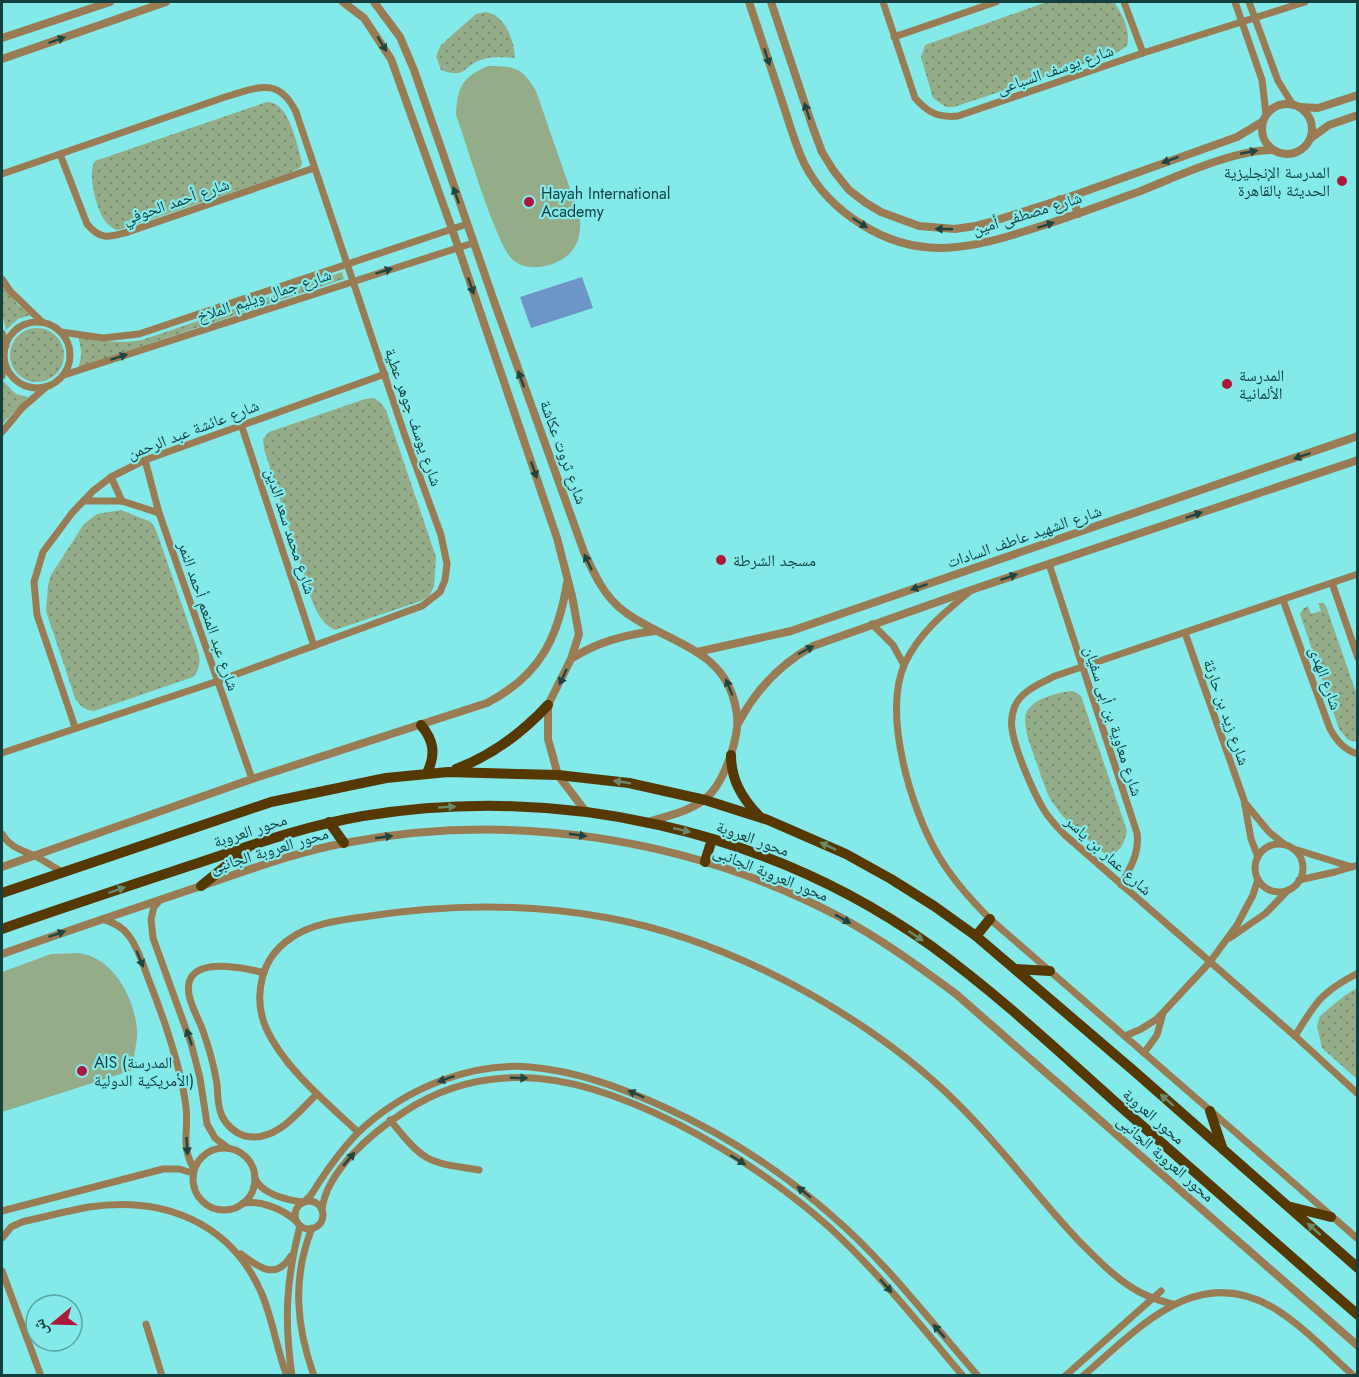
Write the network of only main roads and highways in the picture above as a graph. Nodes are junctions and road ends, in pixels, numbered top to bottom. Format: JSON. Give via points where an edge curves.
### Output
{"nodes":[{"id":1,"x":548,"y":705,"type":"road end"},
{"id":2,"x":421,"y":725,"type":"road end"},
{"id":3,"x":731,"y":755,"type":"road end"},
{"id":4,"x":448,"y":772,"type":"junction"},
{"id":5,"x":427,"y":773,"type":"junction"},
{"id":6,"x":762,"y":818,"type":"junction"},
{"id":7,"x":329,"y":822,"type":"junction"},
{"id":8,"x":712,"y":838,"type":"junction"},
{"id":9,"x":345,"y":843,"type":"road end"},
{"id":10,"x":253,"y":844,"type":"junction"},
{"id":11,"x":705,"y":862,"type":"road end"},
{"id":12,"x":201,"y":886,"type":"road end"},
{"id":13,"x":2,"y":893,"type":"edge"},
{"id":14,"x":990,"y":919,"type":"road end"},
{"id":15,"x":2,"y":929,"type":"edge"},
{"id":16,"x":976,"y":936,"type":"junction"},
{"id":17,"x":1014,"y":969,"type":"junction"},
{"id":18,"x":1050,"y":971,"type":"road end"},
{"id":19,"x":1210,"y":1111,"type":"road end"},
{"id":20,"x":1222,"y":1147,"type":"junction"},
{"id":21,"x":1288,"y":1206,"type":"junction"},
{"id":22,"x":1331,"y":1217,"type":"road end"},
{"id":23,"x":1358,"y":1268,"type":"edge"},
{"id":24,"x":1358,"y":1315,"type":"edge"}],
"edges":[{"from":1,"to":4,"type":"main road","via":[[503,746]]},
{"from":2,"to":5,"type":"main road","via":[[433,748]]},
{"from":3,"to":6,"type":"main road","via":[[731,769],[742,796]]},
{"from":4,"to":5,"type":"main road","name":"محور العروبة"},
{"from":6,"to":4,"type":"main road","name":"محور العروبة","one_way":true,"via":[[629,783],[558,775]]},
{"from":5,"to":13,"type":"main road","name":"محور العروبة","via":[[349,784],[271,802]]},
{"from":16,"to":6,"type":"main road","name":"محور العروبة","one_way":true,"via":[[846,854]]},
{"from":7,"to":8,"type":"main road","name":"محور العروبة","one_way":true,"via":[[439,807],[513,806],[586,812]]},
{"from":7,"to":9,"type":"main road"},
{"from":7,"to":10,"type":"main road","name":"محور العروبة"},
{"from":8,"to":11,"type":"main road"},
{"from":8,"to":24,"type":"main road","name":"محور العروبة","one_way":true,"via":[[774,860],[852,897],[953,962]]},
{"from":10,"to":12,"type":"main road"},
{"from":15,"to":10,"type":"main road","name":"محور العروبة","one_way":true},
{"from":14,"to":16,"type":"main road"},
{"from":16,"to":17,"type":"main road","name":"محور العروبة"},
{"from":17,"to":18,"type":"main road"},
{"from":20,"to":17,"type":"main road","name":"محور العروبة","one_way":true},
{"from":19,"to":20,"type":"main road"},
{"from":20,"to":21,"type":"main road","name":"محور العروبة"},
{"from":21,"to":22,"type":"main road"},
{"from":23,"to":21,"type":"main road","name":"محور العروبة","one_way":true}]}
